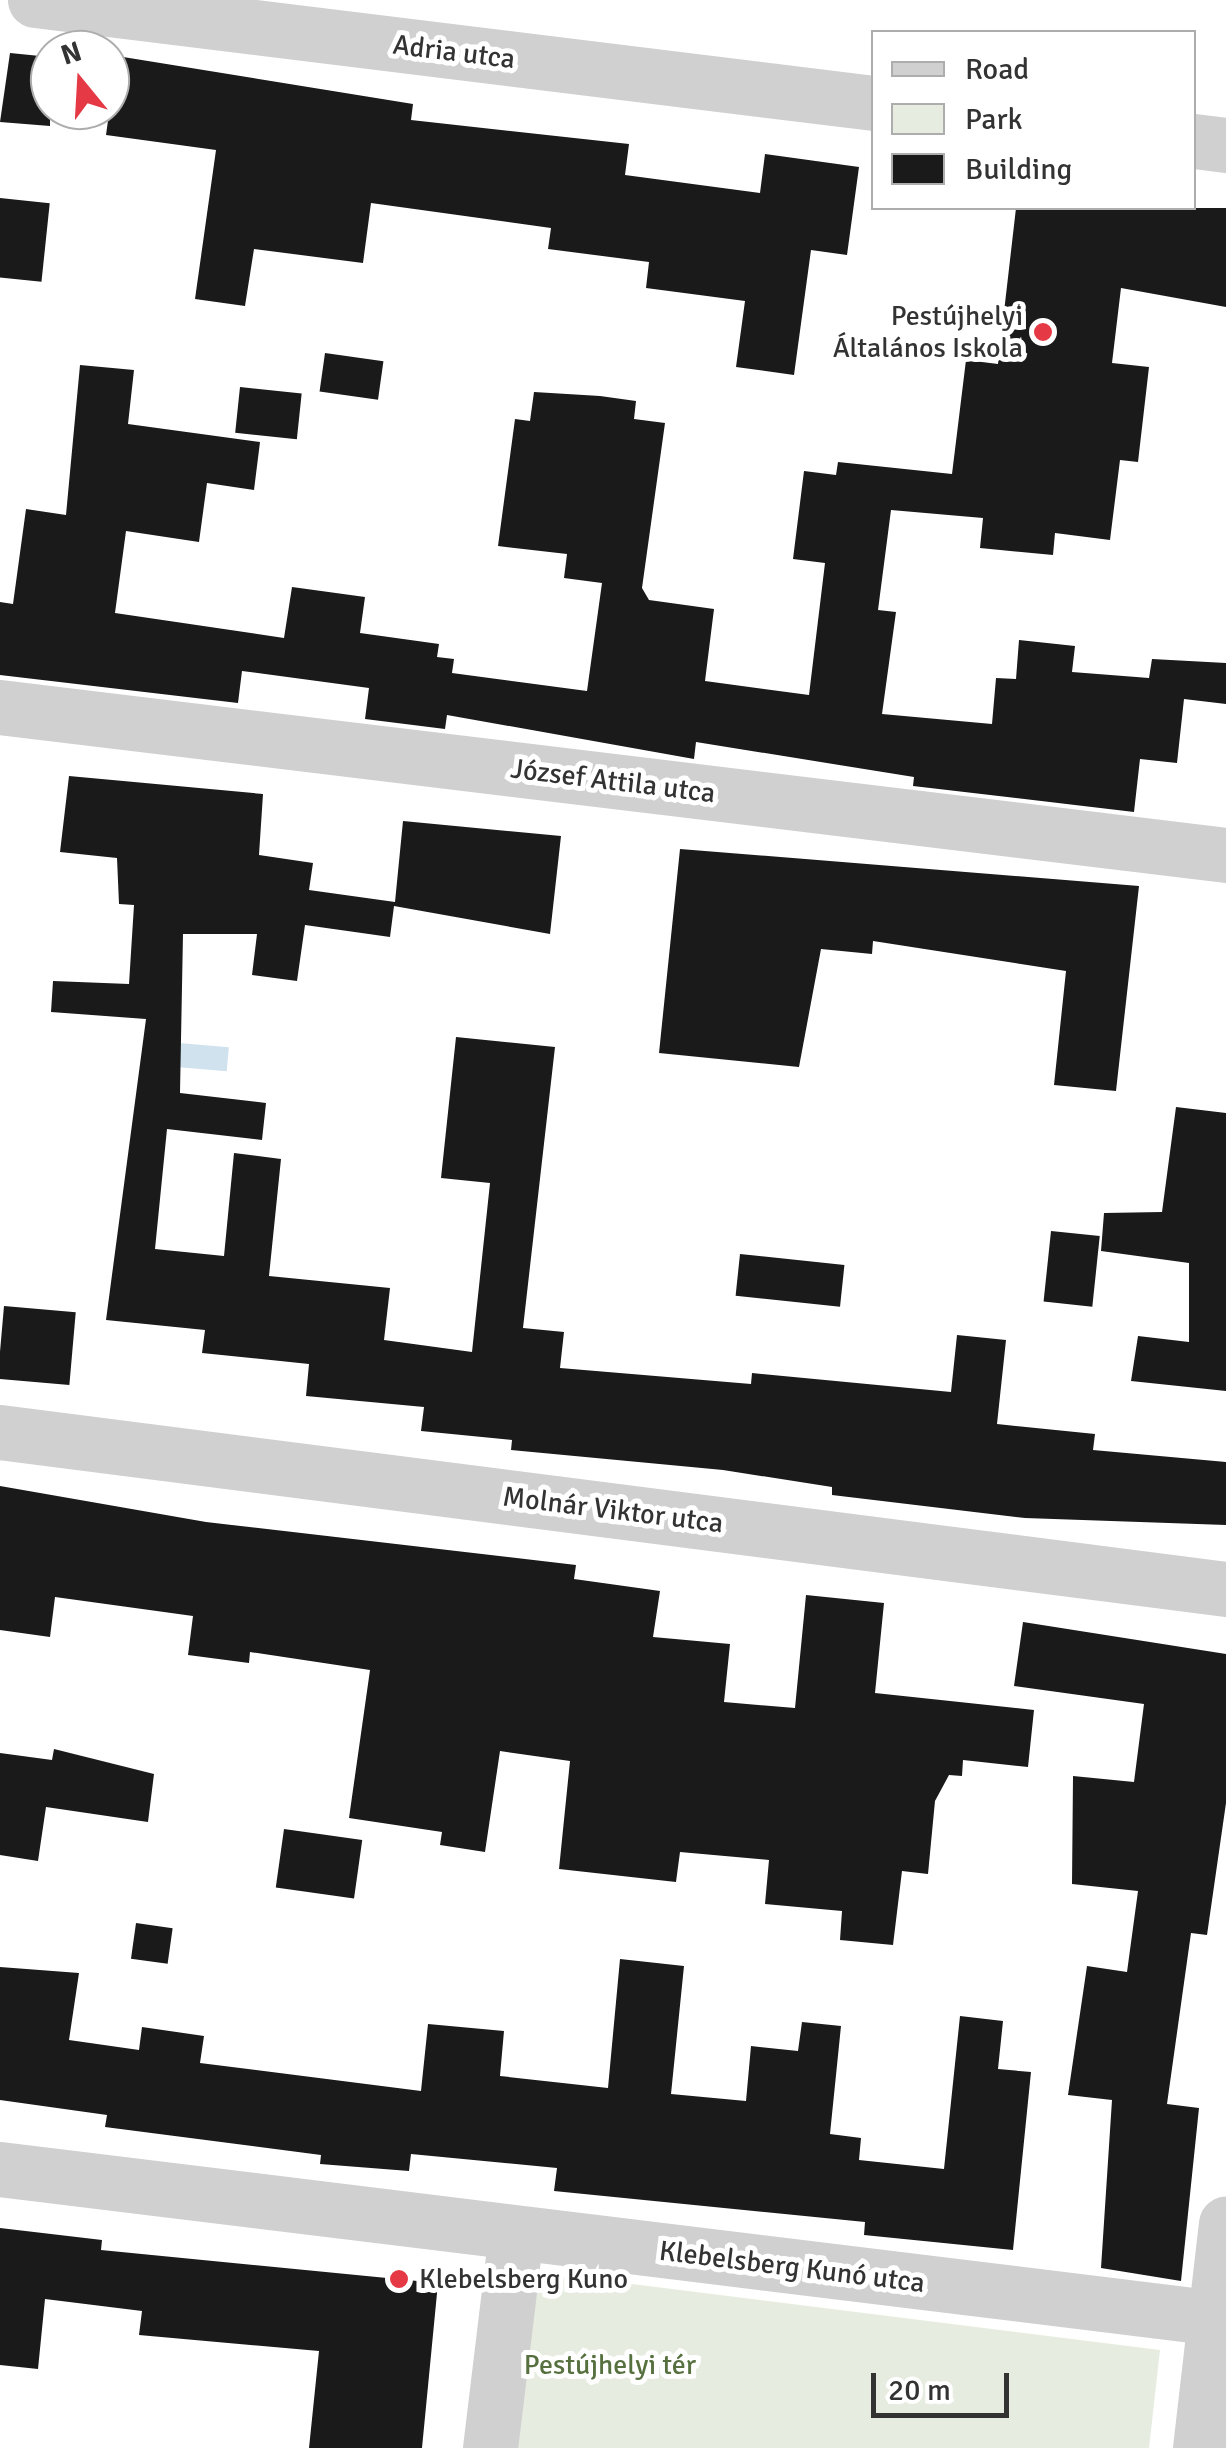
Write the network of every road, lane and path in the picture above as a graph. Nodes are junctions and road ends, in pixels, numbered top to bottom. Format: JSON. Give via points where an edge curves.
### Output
{"nodes":[{"id":1,"x":36,"y":0,"type":"edge"},
{"id":2,"x":871,"y":102,"type":"edge"},
{"id":3,"x":1196,"y":142,"type":"edge"},
{"id":4,"x":1226,"y":146,"type":"edge"},
{"id":5,"x":0,"y":707,"type":"edge"},
{"id":6,"x":1226,"y":855,"type":"edge"},
{"id":7,"x":0,"y":1432,"type":"edge"},
{"id":8,"x":1226,"y":1589,"type":"edge"},
{"id":9,"x":0,"y":2169,"type":"edge"},
{"id":10,"x":1226,"y":2224,"type":"edge"},
{"id":11,"x":516,"y":2234,"type":"junction"},
{"id":12,"x":1221,"y":2319,"type":"edge"},
{"id":13,"x":490,"y":2448,"type":"edge"},
{"id":14,"x":1200,"y":2448,"type":"edge"}],
"edges":[{"from":1,"to":2,"type":"street","name":"Adria utca"},
{"from":3,"to":4,"type":"street"},
{"from":5,"to":6,"type":"street","name":"József Attila utca"},
{"from":7,"to":8,"type":"street","name":"Molnár Viktor utca"},
{"from":9,"to":11,"type":"street","name":"Klebelsberg Kunó utca"},
{"from":10,"to":12,"type":"street"},
{"from":11,"to":12,"type":"street","name":"Klebelsberg Kunó utca"},
{"from":11,"to":13,"type":"street"},
{"from":12,"to":14,"type":"street"}]}
